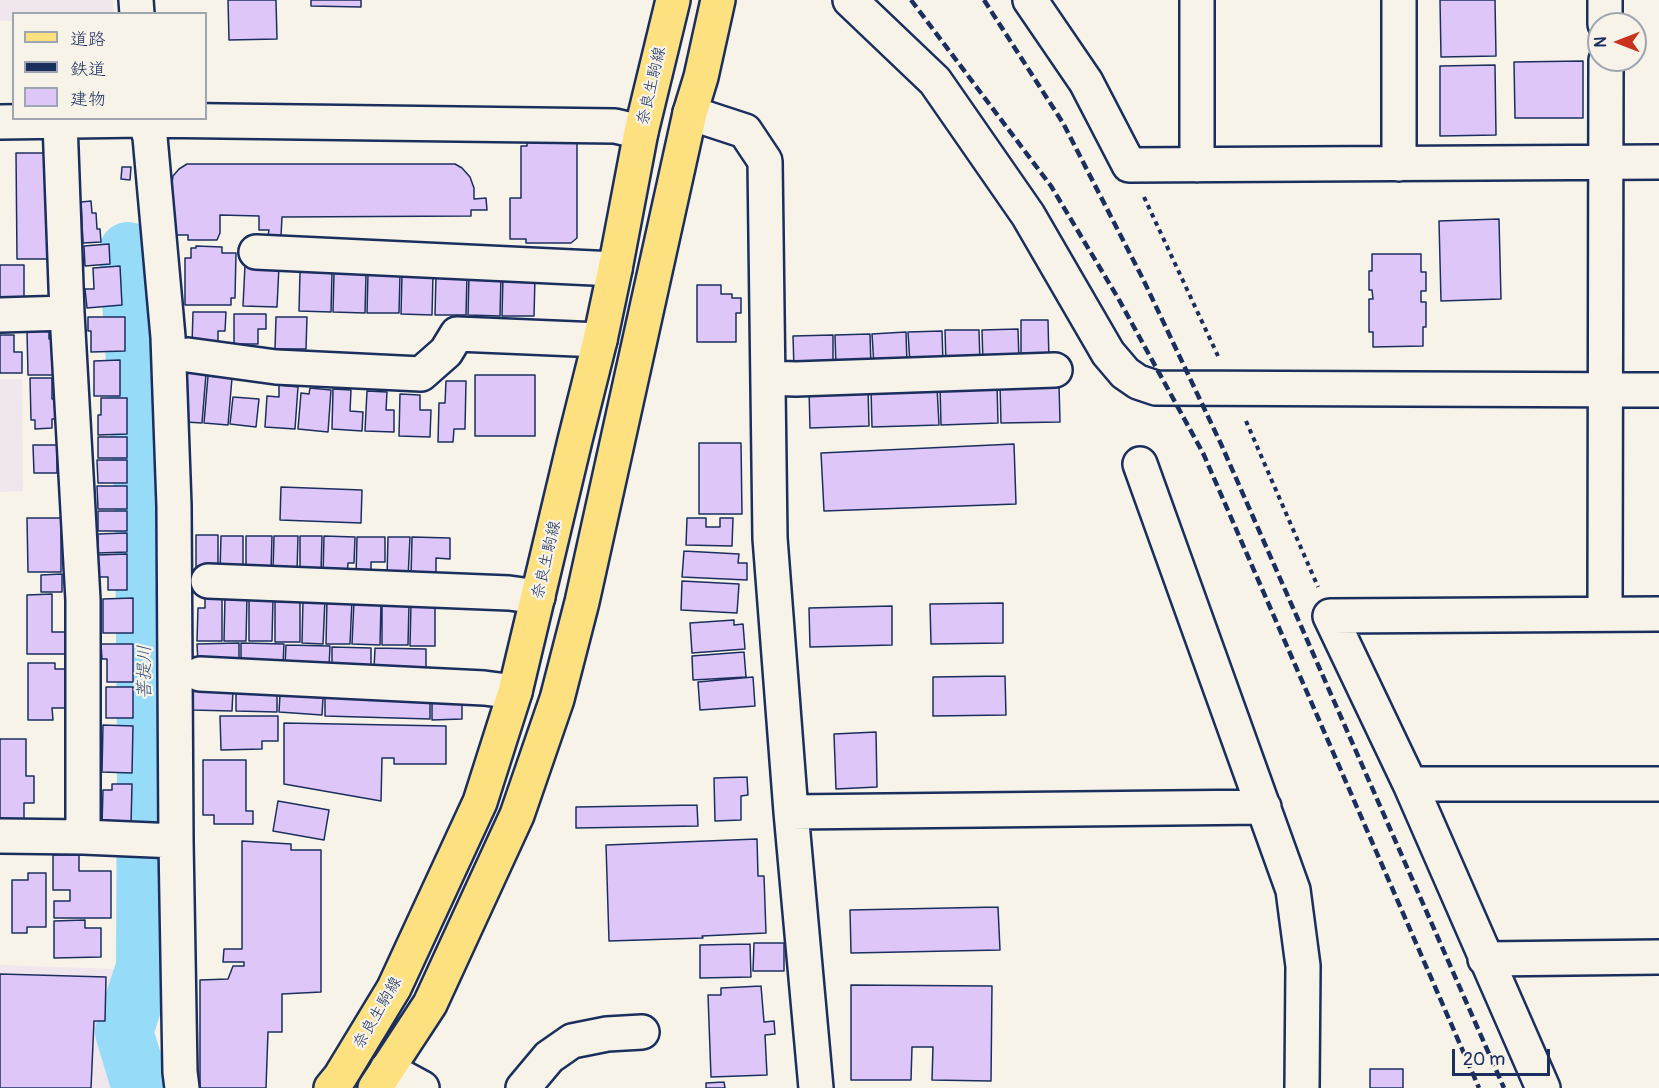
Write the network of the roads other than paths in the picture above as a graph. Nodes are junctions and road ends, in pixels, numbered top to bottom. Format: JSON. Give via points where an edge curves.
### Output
{"nodes":[{"id":1,"x":673,"y":0,"type":"edge"},
{"id":2,"x":718,"y":0,"type":"edge"},
{"id":3,"x":850,"y":0,"type":"edge"},
{"id":4,"x":1030,"y":0,"type":"edge"},
{"id":5,"x":1197,"y":0,"type":"edge"},
{"id":6,"x":1399,"y":0,"type":"edge"},
{"id":7,"x":1606,"y":72,"type":"edge"},
{"id":8,"x":690,"y":112,"type":"junction"},
{"id":9,"x":116,"y":120,"type":"edge"},
{"id":10,"x":144,"y":120,"type":"edge"},
{"id":11,"x":207,"y":120,"type":"edge"},
{"id":12,"x":0,"y":122,"type":"edge"},
{"id":13,"x":60,"y":122,"type":"junction"},
{"id":14,"x":641,"y":132,"type":"junction"},
{"id":15,"x":1606,"y":162,"type":"junction"},
{"id":16,"x":1659,"y":162,"type":"edge"},
{"id":17,"x":1399,"y":164,"type":"junction"},
{"id":18,"x":1197,"y":165,"type":"junction"},
{"id":19,"x":256,"y":252,"type":"dead end"},
{"id":20,"x":615,"y":269,"type":"junction"},
{"id":21,"x":68,"y":313,"type":"junction"},
{"id":22,"x":0,"y":315,"type":"edge"},
{"id":23,"x":600,"y":340,"type":"junction"},
{"id":24,"x":188,"y":355,"type":"dead end"},
{"id":25,"x":1054,"y":370,"type":"dead end"},
{"id":26,"x":768,"y":378,"type":"junction"},
{"id":27,"x":1605,"y":390,"type":"junction"},
{"id":28,"x":1659,"y":390,"type":"edge"},
{"id":29,"x":1140,"y":464,"type":"dead end"},
{"id":30,"x":208,"y":581,"type":"dead end"},
{"id":31,"x":538,"y":597,"type":"junction"},
{"id":32,"x":1605,"y":614,"type":"junction"},
{"id":33,"x":1659,"y":614,"type":"edge"},
{"id":34,"x":200,"y":674,"type":"dead end"},
{"id":35,"x":515,"y":692,"type":"junction"},
{"id":36,"x":1410,"y":784,"type":"junction"},
{"id":37,"x":1659,"y":784,"type":"edge"},
{"id":38,"x":1264,"y":807,"type":"junction"},
{"id":39,"x":791,"y":812,"type":"junction"},
{"id":40,"x":0,"y":836,"type":"edge"},
{"id":41,"x":83,"y":837,"type":"junction"},
{"id":42,"x":155,"y":840,"type":"junction"},
{"id":43,"x":1659,"y":957,"type":"edge"},
{"id":44,"x":1485,"y":959,"type":"junction"},
{"id":45,"x":642,"y":1032,"type":"dead end"},
{"id":46,"x":381,"y":1079,"type":"edge"},
{"id":47,"x":182,"y":1088,"type":"edge"},
{"id":48,"x":331,"y":1088,"type":"edge"},
{"id":49,"x":422,"y":1088,"type":"edge"},
{"id":50,"x":523,"y":1088,"type":"edge"},
{"id":51,"x":816,"y":1088,"type":"edge"},
{"id":52,"x":1302,"y":1088,"type":"edge"},
{"id":53,"x":1543,"y":1088,"type":"edge"}],
"edges":[{"from":1,"to":14,"type":"main road","name":"奈良生駒線"},
{"from":2,"to":8,"type":"main road"},
{"from":3,"to":27,"type":"street","via":[[935,81],[1028,215],[1108,353],[1138,382],[1156,388]]},
{"from":4,"to":18,"type":"street","via":[[1086,81],[1129,165]]},
{"from":5,"to":18,"type":"street"},
{"from":6,"to":17,"type":"street"},
{"from":7,"to":15,"type":"street"},
{"from":8,"to":26,"type":"street","via":[[745,131],[765,161]]},
{"from":8,"to":46,"type":"main road","via":[[557,699],[513,826],[430,1004]]},
{"from":9,"to":13,"type":"street"},
{"from":10,"to":42,"type":"street","via":[[150,137],[168,337],[174,506]]},
{"from":11,"to":14,"type":"street","via":[[615,126]]},
{"from":12,"to":13,"type":"street"},
{"from":13,"to":21,"type":"street"},
{"from":14,"to":20,"type":"main road","name":"奈良生駒線"},
{"from":15,"to":16,"type":"street"},
{"from":15,"to":17,"type":"street"},
{"from":15,"to":27,"type":"street"},
{"from":17,"to":18,"type":"street"},
{"from":19,"to":20,"type":"street"},
{"from":20,"to":23,"type":"main road","name":"奈良生駒線"},
{"from":21,"to":22,"type":"street"},
{"from":21,"to":41,"type":"street","via":[[83,600]]},
{"from":23,"to":24,"type":"street","via":[[458,334],[446,352],[421,375],[276,367]]},
{"from":23,"to":31,"type":"main road","name":"奈良生駒線"},
{"from":25,"to":26,"type":"street"},
{"from":26,"to":39,"type":"street","via":[[770,538]]},
{"from":27,"to":28,"type":"street"},
{"from":27,"to":32,"type":"street"},
{"from":29,"to":38,"type":"street"},
{"from":30,"to":31,"type":"street"},
{"from":31,"to":35,"type":"main road","name":"奈良生駒線"},
{"from":32,"to":33,"type":"street"},
{"from":32,"to":36,"type":"street","via":[[1330,616]]},
{"from":34,"to":35,"type":"street"},
{"from":35,"to":48,"type":"main road","name":"奈良生駒線","via":[[480,802],[394,988]]},
{"from":36,"to":37,"type":"street"},
{"from":36,"to":44,"type":"street"},
{"from":38,"to":39,"type":"street"},
{"from":38,"to":52,"type":"street","via":[[1293,890],[1304,966]]},
{"from":39,"to":51,"type":"street"},
{"from":40,"to":41,"type":"street"},
{"from":41,"to":42,"type":"street"},
{"from":42,"to":47,"type":"street"},
{"from":43,"to":44,"type":"street"},
{"from":44,"to":53,"type":"street"},
{"from":45,"to":50,"type":"street","via":[[572,1041],[549,1057]]},
{"from":46,"to":49,"type":"street"}]}
